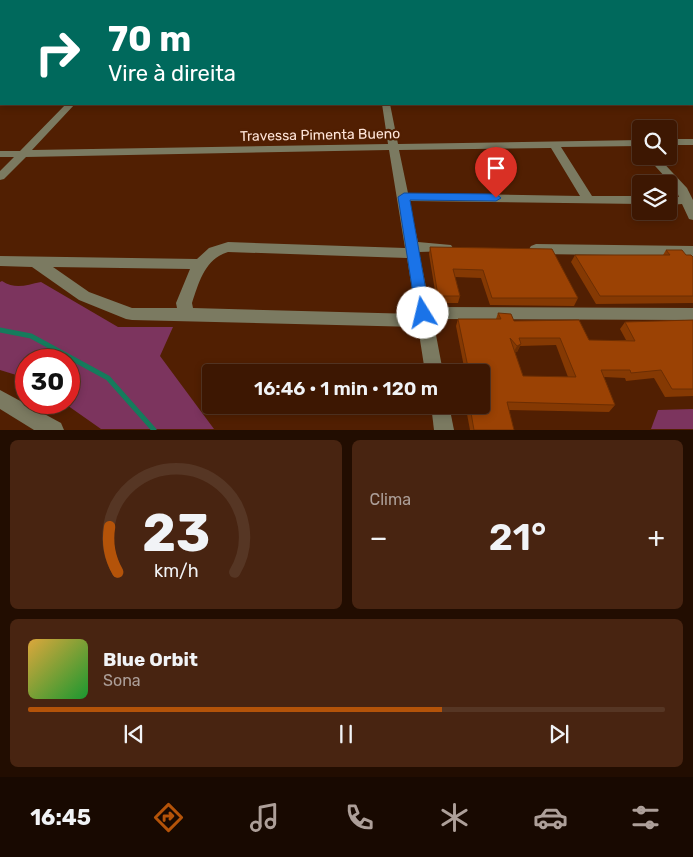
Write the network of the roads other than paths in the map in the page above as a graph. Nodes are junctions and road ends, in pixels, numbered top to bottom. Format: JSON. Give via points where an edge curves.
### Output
{"nodes":[{"id":1,"x":70,"y":105,"type":"edge"},
{"id":2,"x":386,"y":105,"type":"edge"},
{"id":3,"x":677,"y":142,"type":"edge"},
{"id":4,"x":693,"y":142,"type":"edge"},
{"id":5,"x":632,"y":144,"type":"edge"},
{"id":6,"x":554,"y":145,"type":"junction"},
{"id":7,"x":395,"y":147,"type":"junction"},
{"id":8,"x":0,"y":154,"type":"edge"},
{"id":9,"x":22,"y":154,"type":"junction"},
{"id":10,"x":660,"y":165,"type":"edge"},
{"id":11,"x":0,"y":177,"type":"edge"},
{"id":12,"x":404,"y":197,"type":"junction"},
{"id":13,"x":588,"y":199,"type":"junction"},
{"id":14,"x":632,"y":200,"type":"edge"},
{"id":15,"x":677,"y":200,"type":"edge"},
{"id":16,"x":687,"y":200,"type":"junction"},
{"id":17,"x":693,"y":216,"type":"edge"},
{"id":18,"x":461,"y":248,"type":"edge"},
{"id":19,"x":519,"y":248,"type":"edge"},
{"id":20,"x":413,"y":250,"type":"junction"},
{"id":21,"x":693,"y":251,"type":"edge"},
{"id":22,"x":0,"y":261,"type":"edge"},
{"id":23,"x":36,"y":262,"type":"junction"},
{"id":24,"x":198,"y":267,"type":"junction"},
{"id":25,"x":186,"y":314,"type":"junction"},
{"id":26,"x":693,"y":314,"type":"edge"},
{"id":27,"x":424,"y":317,"type":"junction"},
{"id":28,"x":433,"y":364,"type":"edge"},
{"id":29,"x":0,"y":398,"type":"edge"},
{"id":30,"x":441,"y":414,"type":"edge"},
{"id":31,"x":54,"y":430,"type":"edge"},
{"id":32,"x":444,"y":430,"type":"edge"}],
"edges":[{"from":1,"to":9,"type":"street"},
{"from":2,"to":7,"type":"street"},
{"from":3,"to":4,"type":"street"},
{"from":5,"to":6,"type":"street","name":"Travessa Pimenta Bueno"},
{"from":6,"to":7,"type":"street","name":"Travessa Pimenta Bueno"},
{"from":6,"to":13,"type":"street"},
{"from":7,"to":9,"type":"street","name":"Travessa Pimenta Bueno"},
{"from":7,"to":12,"type":"street"},
{"from":8,"to":9,"type":"street","name":"Travessa Pimenta Bueno"},
{"from":9,"to":11,"type":"street"},
{"from":10,"to":16,"type":"street","via":[[681,188]]},
{"from":12,"to":13,"type":"street"},
{"from":12,"to":20,"type":"street"},
{"from":13,"to":14,"type":"street"},
{"from":15,"to":16,"type":"street"},
{"from":16,"to":17,"type":"street"},
{"from":18,"to":20,"type":"street"},
{"from":19,"to":21,"type":"street"},
{"from":20,"to":24,"type":"street","via":[[228,247],[214,251]]},
{"from":20,"to":27,"type":"street"},
{"from":22,"to":23,"type":"street"},
{"from":23,"to":24,"type":"street","via":[[184,263]]},
{"from":23,"to":25,"type":"street","via":[[84,296],[132,314]]},
{"from":24,"to":25,"type":"street","via":[[184,303]]},
{"from":25,"to":27,"type":"street"},
{"from":26,"to":27,"type":"street"},
{"from":27,"to":28,"type":"street"},
{"from":29,"to":31,"type":"street"},
{"from":30,"to":32,"type":"street"}]}
